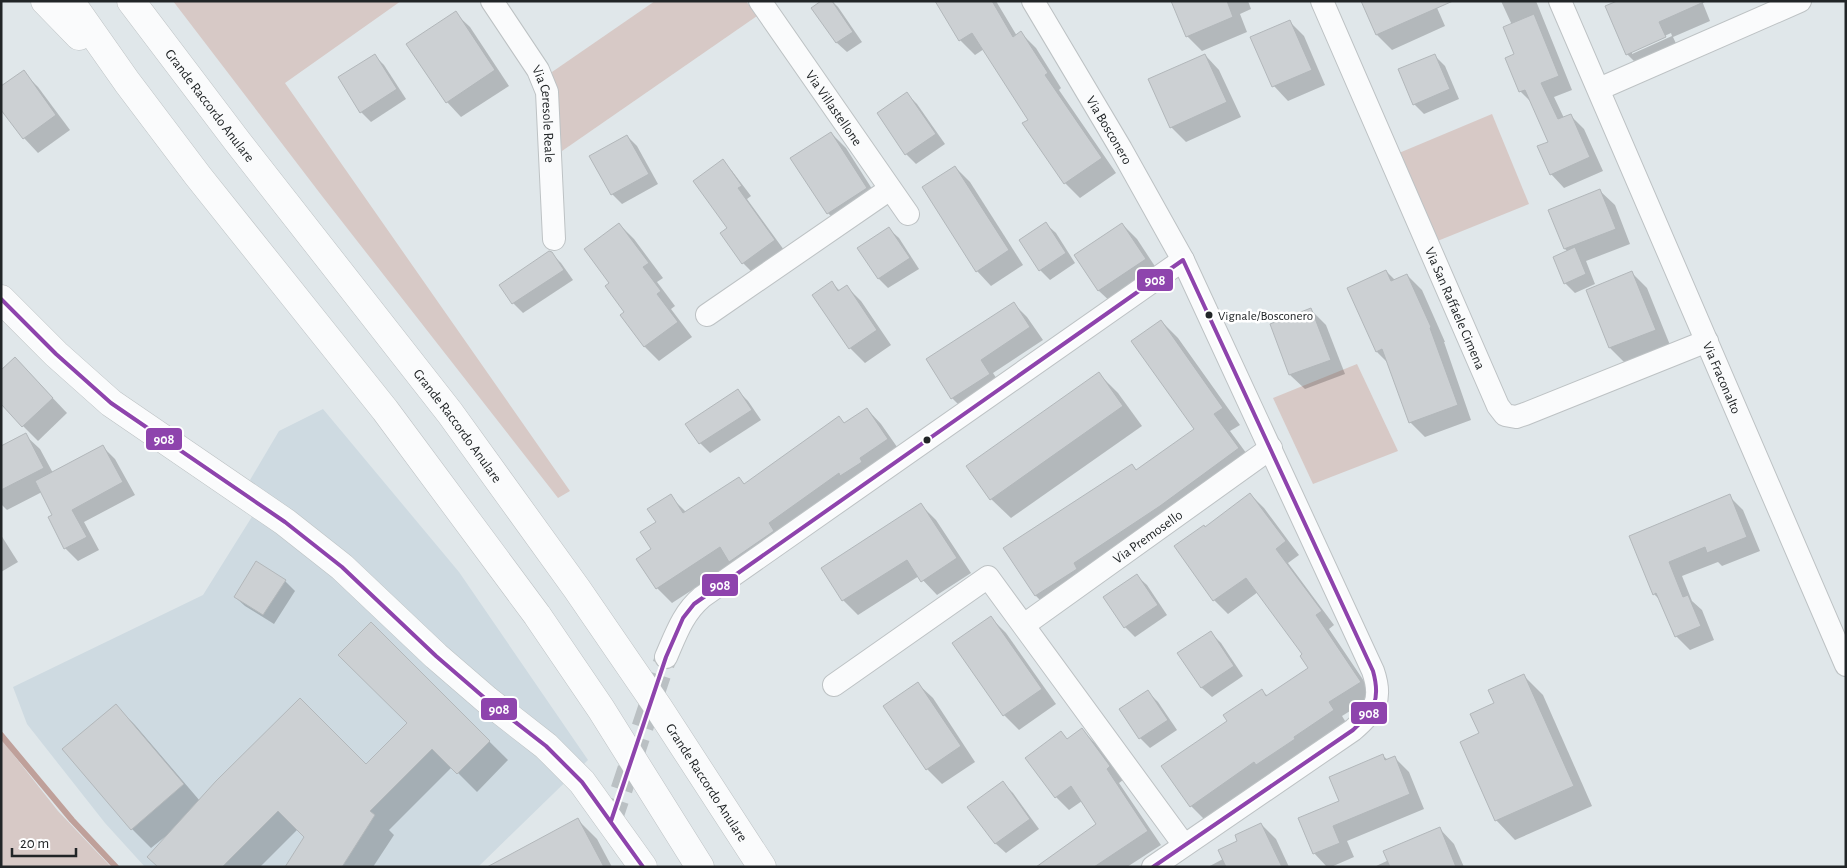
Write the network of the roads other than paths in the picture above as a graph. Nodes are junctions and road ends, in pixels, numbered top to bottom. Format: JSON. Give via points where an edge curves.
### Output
{"nodes":[{"id":1,"x":45,"y":1,"type":"edge"},
{"id":2,"x":70,"y":1,"type":"edge"},
{"id":3,"x":131,"y":1,"type":"edge"},
{"id":4,"x":492,"y":1,"type":"edge"},
{"id":5,"x":760,"y":1,"type":"edge"},
{"id":6,"x":1033,"y":1,"type":"edge"},
{"id":7,"x":1322,"y":1,"type":"edge"},
{"id":8,"x":1560,"y":1,"type":"edge"},
{"id":9,"x":1800,"y":1,"type":"edge"},
{"id":10,"x":127,"y":82,"type":"junction"},
{"id":11,"x":1599,"y":89,"type":"junction"},
{"id":12,"x":890,"y":189,"type":"junction"},
{"id":13,"x":908,"y":214,"type":"dead end"},
{"id":14,"x":554,"y":239,"type":"dead end"},
{"id":15,"x":1183,"y":260,"type":"junction"},
{"id":16,"x":1,"y":299,"type":"edge"},
{"id":17,"x":707,"y":315,"type":"dead end"},
{"id":18,"x":1707,"y":341,"type":"junction"},
{"id":19,"x":1271,"y":448,"type":"junction"},
{"id":20,"x":1024,"y":625,"type":"junction"},
{"id":21,"x":666,"y":657,"type":"tunnel mouth"},
{"id":22,"x":1846,"y":665,"type":"edge"},
{"id":23,"x":834,"y":686,"type":"dead end"},
{"id":24,"x":1184,"y":845,"type":"junction"},
{"id":25,"x":643,"y":867,"type":"edge"},
{"id":26,"x":700,"y":867,"type":"edge"},
{"id":27,"x":762,"y":867,"type":"edge"},
{"id":28,"x":1153,"y":867,"type":"edge"}],
"edges":[{"from":1,"to":10,"type":"main road"},
{"from":2,"to":10,"type":"main road"},
{"from":3,"to":27,"type":"main road","name":"Grande Raccordo Anulare","via":[[456,422],[582,596]]},
{"from":4,"to":14,"type":"street","name":"Via Ceresole Reale","via":[[538,70],[547,92]]},
{"from":5,"to":12,"type":"street","name":"Via Villastellone"},
{"from":6,"to":15,"type":"street","name":"Via Bosconero"},
{"from":7,"to":18,"type":"street","name":"Via San Raffaele Cimena","via":[[1498,406],[1505,415],[1516,417],[1525,414]]},
{"from":8,"to":11,"type":"street","name":"Via Fraconalto"},
{"from":9,"to":11,"type":"street"},
{"from":10,"to":26,"type":"main road","via":[[384,410],[532,607],[601,709]]},
{"from":11,"to":18,"type":"street","name":"Via Fraconalto"},
{"from":12,"to":13,"type":"street","name":"Via Villastellone"},
{"from":12,"to":17,"type":"street"},
{"from":15,"to":19,"type":"street","name":"Via Bosconero"},
{"from":15,"to":21,"type":"street","via":[[702,597],[683,618]]},
{"from":16,"to":25,"type":"main road","via":[[111,403],[285,522],[328,556],[480,694],[546,746],[582,782]]},
{"from":18,"to":22,"type":"street","name":"Via Fraconalto"},
{"from":19,"to":20,"type":"street","name":"Via Premosello"},
{"from":19,"to":24,"type":"street","name":"Via Bosconero","via":[[1373,671],[1378,695],[1372,710],[1353,730]]},
{"from":20,"to":23,"type":"street","via":[[988,577]]},
{"from":20,"to":24,"type":"street"},
{"from":24,"to":28,"type":"street","name":"Via Bosconero"}]}
